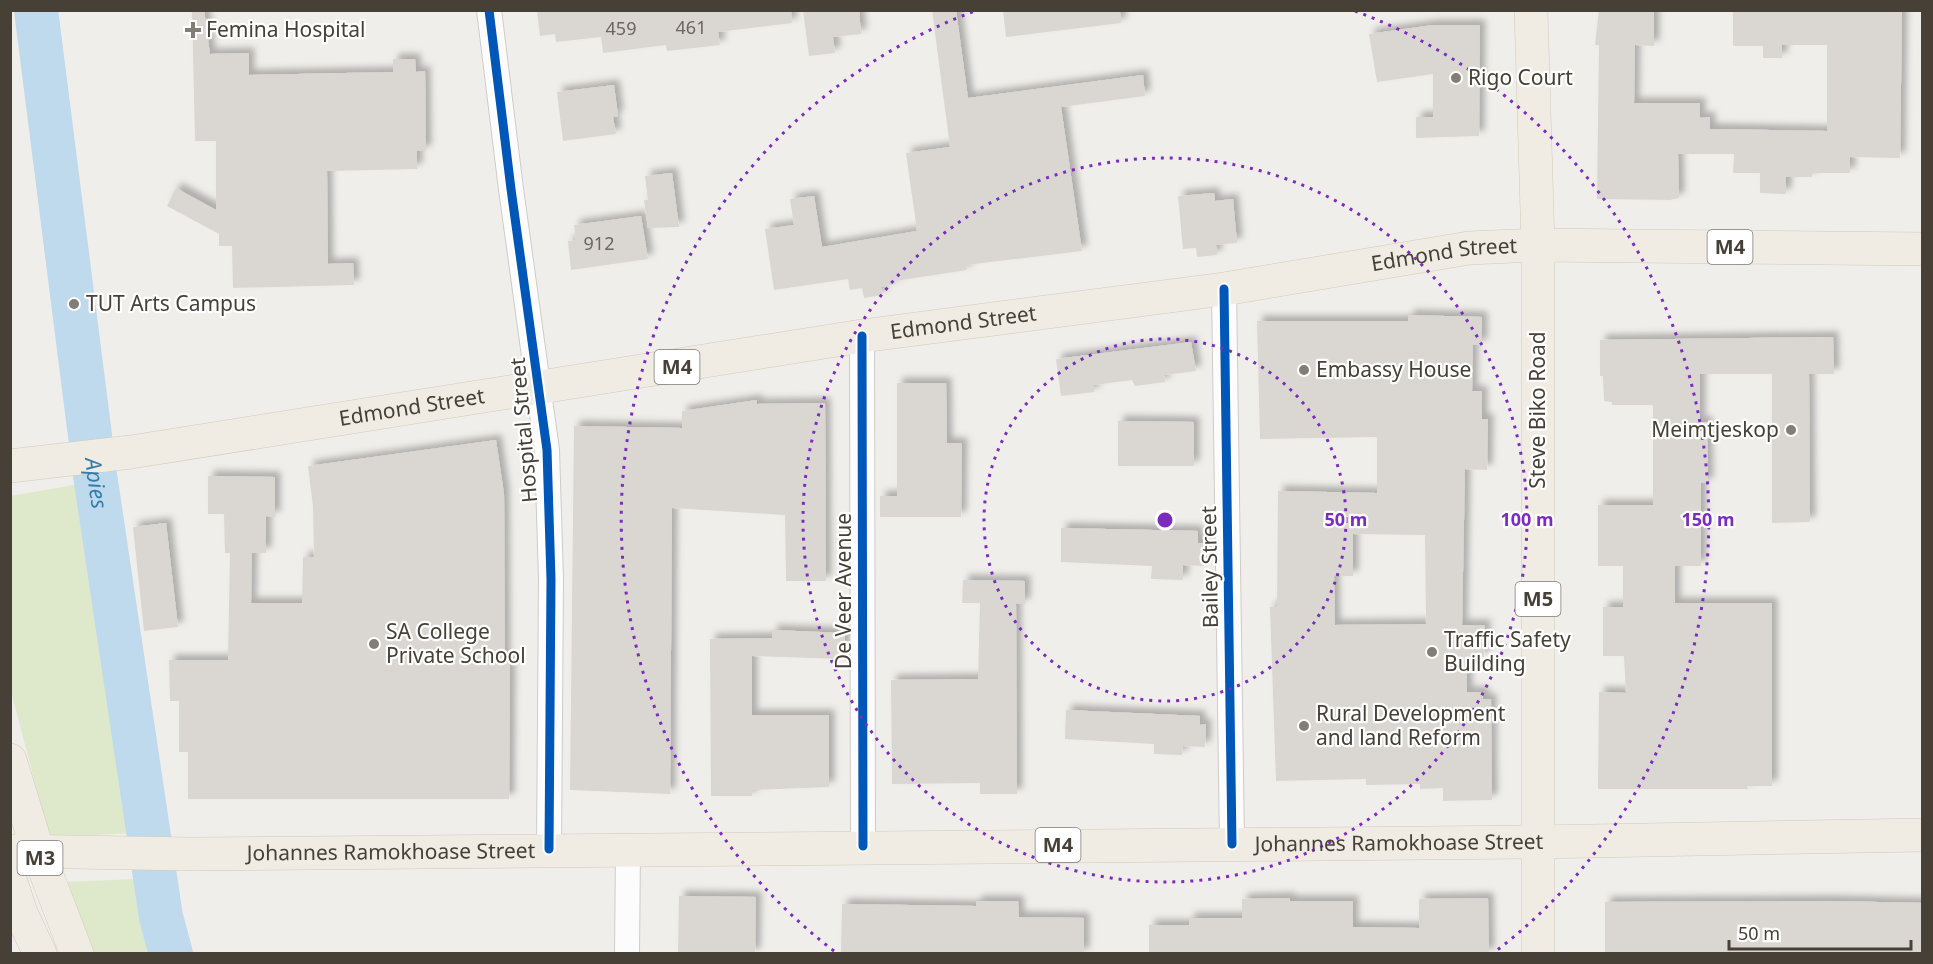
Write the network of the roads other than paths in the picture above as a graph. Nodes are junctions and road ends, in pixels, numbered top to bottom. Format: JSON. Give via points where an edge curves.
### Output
{"nodes":[{"id":1,"x":489,"y":10,"type":"edge"},
{"id":2,"x":1531,"y":10,"type":"edge"},
{"id":3,"x":1547,"y":10,"type":"edge"},
{"id":4,"x":1533,"y":69,"type":"junction"},
{"id":5,"x":1539,"y":245,"type":"junction"},
{"id":6,"x":1923,"y":249,"type":"edge"},
{"id":7,"x":1224,"y":289,"type":"junction"},
{"id":8,"x":862,"y":336,"type":"junction"},
{"id":9,"x":540,"y":389,"type":"junction"},
{"id":10,"x":10,"y":466,"type":"edge"},
{"id":11,"x":10,"y":760,"type":"edge"},
{"id":12,"x":1923,"y":836,"type":"edge"},
{"id":13,"x":1537,"y":842,"type":"junction"},
{"id":14,"x":1232,"y":844,"type":"junction"},
{"id":15,"x":863,"y":846,"type":"junction"},
{"id":16,"x":549,"y":849,"type":"junction"},
{"id":17,"x":628,"y":850,"type":"junction"},
{"id":18,"x":24,"y":851,"type":"edge"},
{"id":19,"x":10,"y":879,"type":"edge"},
{"id":20,"x":40,"y":954,"type":"edge"},
{"id":21,"x":77,"y":954,"type":"edge"},
{"id":22,"x":627,"y":954,"type":"edge"},
{"id":23,"x":1538,"y":954,"type":"edge"}],
"edges":[{"from":1,"to":9,"type":"street","name":"Hospital Street"},
{"from":2,"to":4,"type":"main road","name":"Steve Biko Road","number":"M5"},
{"from":3,"to":4,"type":"main road"},
{"from":4,"to":5,"type":"main road","name":"Steve Biko Road","number":"M5"},
{"from":5,"to":6,"type":"main road","name":"Edmond Street","number":"M4"},
{"from":5,"to":7,"type":"main road","name":"Edmond Street","number":"M4","via":[[1469,248]]},
{"from":5,"to":13,"type":"main road","name":"Steve Biko Road","number":"M5"},
{"from":7,"to":8,"type":"main road","name":"Edmond Street","number":"M4"},
{"from":7,"to":14,"type":"street","name":"Bailey Street"},
{"from":8,"to":9,"type":"main road","name":"Edmond Street","number":"M4"},
{"from":8,"to":15,"type":"street","name":"De Veer Avenue"},
{"from":9,"to":10,"type":"main road","name":"Edmond Street","number":"M4","via":[[130,452]]},
{"from":9,"to":16,"type":"street","name":"Hospital Street","via":[[548,450],[551,579]]},
{"from":11,"to":18,"type":"main road","number":"M3"},
{"from":12,"to":13,"type":"main road","name":"Johannes Ramokhoase Street","number":"M4"},
{"from":13,"to":14,"type":"main road","name":"Johannes Ramokhoase Street","number":"M4"},
{"from":13,"to":23,"type":"main road","name":"Steve Biko Road","number":"M5"},
{"from":14,"to":15,"type":"main road","name":"Johannes Ramokhoase Street","number":"M4"},
{"from":15,"to":17,"type":"main road","name":"Johannes Ramokhoase Street","number":"M4"},
{"from":16,"to":17,"type":"main road","name":"Johannes Ramokhoase Street","number":"M4"},
{"from":16,"to":18,"type":"main road","name":"Johannes Ramokhoase Street","number":"M4","via":[[193,854]]},
{"from":17,"to":22,"type":"street"},
{"from":18,"to":21,"type":"main road","number":"M3"},
{"from":19,"to":20,"type":"main road","number":"M3"}]}
